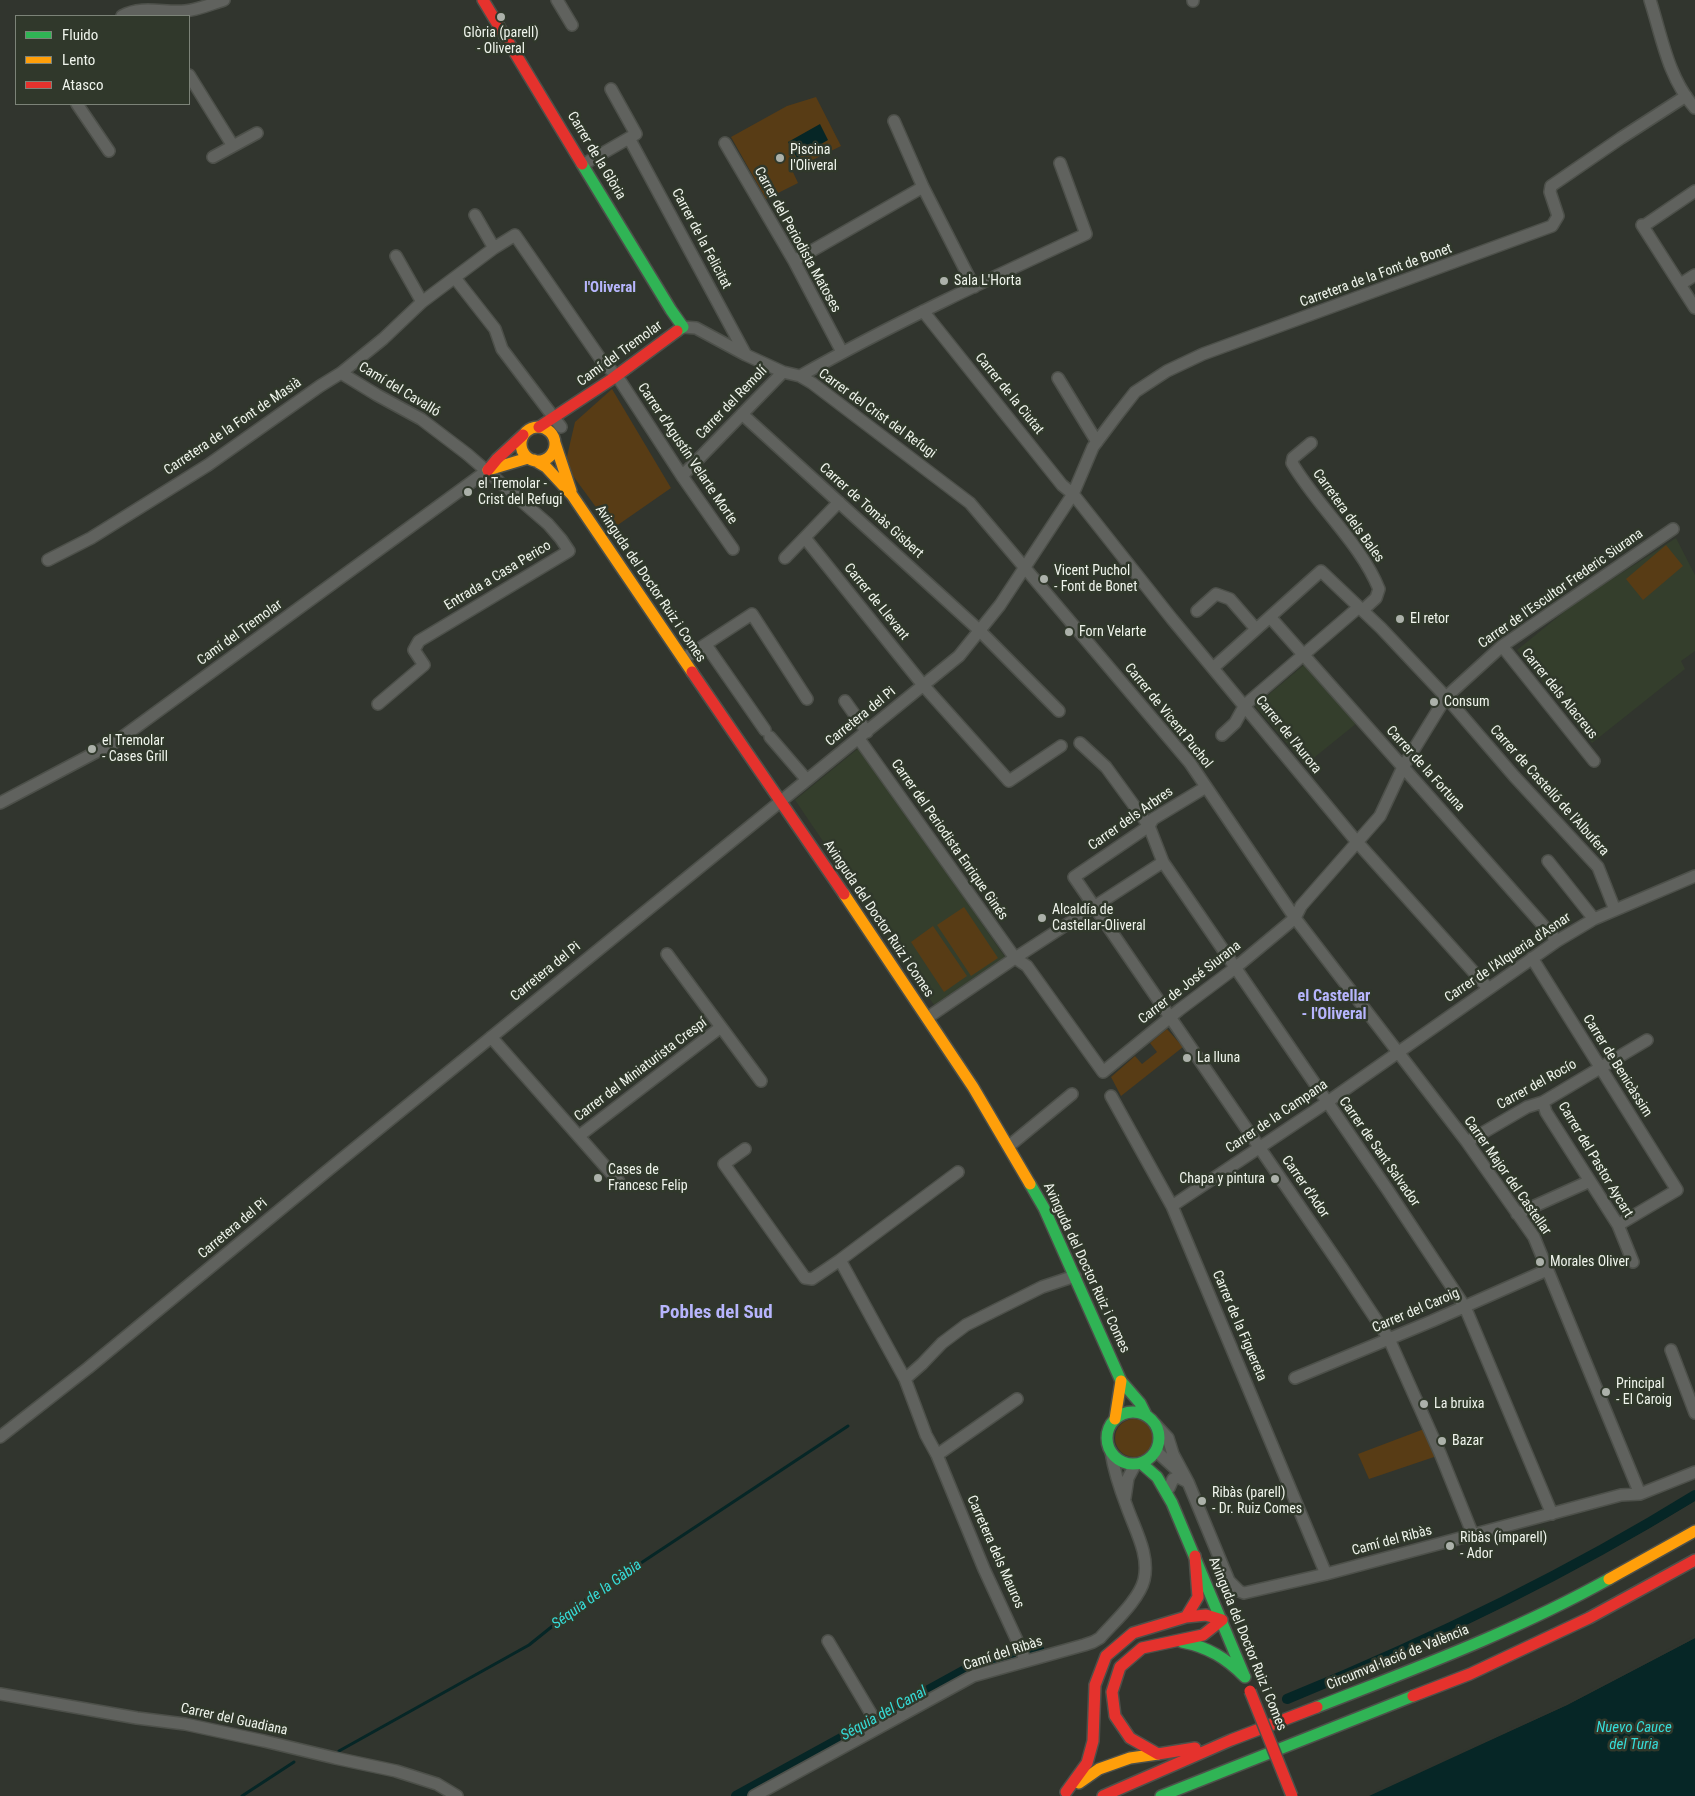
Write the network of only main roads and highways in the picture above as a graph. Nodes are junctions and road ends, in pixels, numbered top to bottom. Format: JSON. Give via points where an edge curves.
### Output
{"nodes":[{"id":1,"x":483,"y":0,"type":"edge"},
{"id":2,"x":683,"y":327,"type":"joint"},
{"id":3,"x":574,"y":405,"type":"junction"},
{"id":4,"x":539,"y":427,"type":"junction"},
{"id":5,"x":523,"y":435,"type":"junction"},
{"id":6,"x":555,"y":441,"type":"junction"},
{"id":7,"x":531,"y":459,"type":"junction"},
{"id":8,"x":572,"y":495,"type":"junction"},
{"id":9,"x":1122,"y":1381,"type":"junction"},
{"id":10,"x":1146,"y":1415,"type":"junction"},
{"id":11,"x":1115,"y":1419,"type":"junction"},
{"id":12,"x":1156,"y":1452,"type":"junction"},
{"id":13,"x":1138,"y":1464,"type":"junction"},
{"id":14,"x":1172,"y":1503,"type":"junction"},
{"id":15,"x":1695,"y":1530,"type":"edge"},
{"id":16,"x":1195,"y":1556,"type":"junction"},
{"id":17,"x":1695,"y":1560,"type":"edge"},
{"id":18,"x":1186,"y":1617,"type":"junction"},
{"id":19,"x":1222,"y":1620,"type":"junction"},
{"id":20,"x":1176,"y":1640,"type":"junction"},
{"id":21,"x":1244,"y":1677,"type":"junction"},
{"id":22,"x":1231,"y":1740,"type":"junction"},
{"id":23,"x":1158,"y":1754,"type":"junction"},
{"id":24,"x":1063,"y":1794,"type":"edge"},
{"id":25,"x":1103,"y":1796,"type":"edge"},
{"id":26,"x":1161,"y":1796,"type":"edge"},
{"id":27,"x":1292,"y":1796,"type":"edge"}],
"edges":[{"from":1,"to":2,"type":"main road","name":"Carrer de la Glòria"},
{"from":2,"to":3,"type":"main road","name":"Camí del Tremolar"},
{"from":3,"to":4,"type":"main road","name":"Camí del Tremolar","via":[[550,415]]},
{"from":3,"to":6,"type":"main road","name":"Camí del Tremolar"},
{"from":4,"to":5,"type":"main road","via":[[527,430]]},
{"from":4,"to":6,"type":"main road","via":[[550,432]]},
{"from":5,"to":7,"type":"main road","via":[[522,447]]},
{"from":5,"to":7,"type":"main road","name":"Camí del Tremolar","via":[[488,470]]},
{"from":6,"to":7,"type":"main road","via":[[551,454],[540,460]]},
{"from":6,"to":8,"type":"main road","name":"Avinguda del Doctor Ruiz i Comes"},
{"from":7,"to":8,"type":"main road","name":"Avinguda del Doctor Ruiz i Comes","via":[[546,468]]},
{"from":8,"to":9,"type":"main road","name":"Avinguda del Doctor Ruiz i Comes","via":[[855,909],[1009,1146],[1044,1208]]},
{"from":9,"to":10,"type":"main road","name":"Avinguda del Doctor Ruiz i Comes"},
{"from":9,"to":11,"type":"main road"},
{"from":10,"to":11,"type":"main road","via":[[1133,1412]]},
{"from":10,"to":12,"type":"main road","via":[[1156,1425],[1160,1438]]},
{"from":11,"to":13,"type":"main road","via":[[1108,1431],[1110,1452],[1121,1462]]},
{"from":12,"to":13,"type":"main road"},
{"from":12,"to":14,"type":"main road","name":"Avinguda del Doctor Ruiz i Comes","via":[[1163,1464]]},
{"from":13,"to":14,"type":"main road","name":"Avinguda del Doctor Ruiz i Comes","via":[[1157,1477]]},
{"from":14,"to":16,"type":"main road","name":"Avinguda del Doctor Ruiz i Comes"},
{"from":15,"to":22,"type":"main road","name":"Circumval·lació de València","via":[[1577,1597],[1466,1648]]},
{"from":16,"to":18,"type":"main road","via":[[1198,1597]]},
{"from":16,"to":19,"type":"main road","name":"Avinguda del Doctor Ruiz i Comes"},
{"from":17,"to":26,"type":"main road","via":[[1589,1618],[1470,1674]]},
{"from":18,"to":19,"type":"main road","via":[[1206,1615]]},
{"from":18,"to":24,"type":"main road","via":[[1133,1633],[1106,1656],[1095,1685],[1093,1741],[1087,1764]]},
{"from":19,"to":20,"type":"main road","via":[[1203,1634]]},
{"from":19,"to":21,"type":"main road","name":"Avinguda del Doctor Ruiz i Comes"},
{"from":20,"to":21,"type":"main road","via":[[1204,1646],[1232,1664]]},
{"from":20,"to":23,"type":"main road","via":[[1142,1648],[1120,1668],[1112,1692],[1115,1716],[1130,1738]]},
{"from":21,"to":27,"type":"main road","name":"Avinguda del Doctor Ruiz i Comes","bridge":true},
{"from":22,"to":23,"type":"main road"},
{"from":22,"to":25,"type":"main road","name":"Circumval·lació de València"},
{"from":23,"to":24,"type":"main road","via":[[1130,1758],[1099,1769]]}]}
